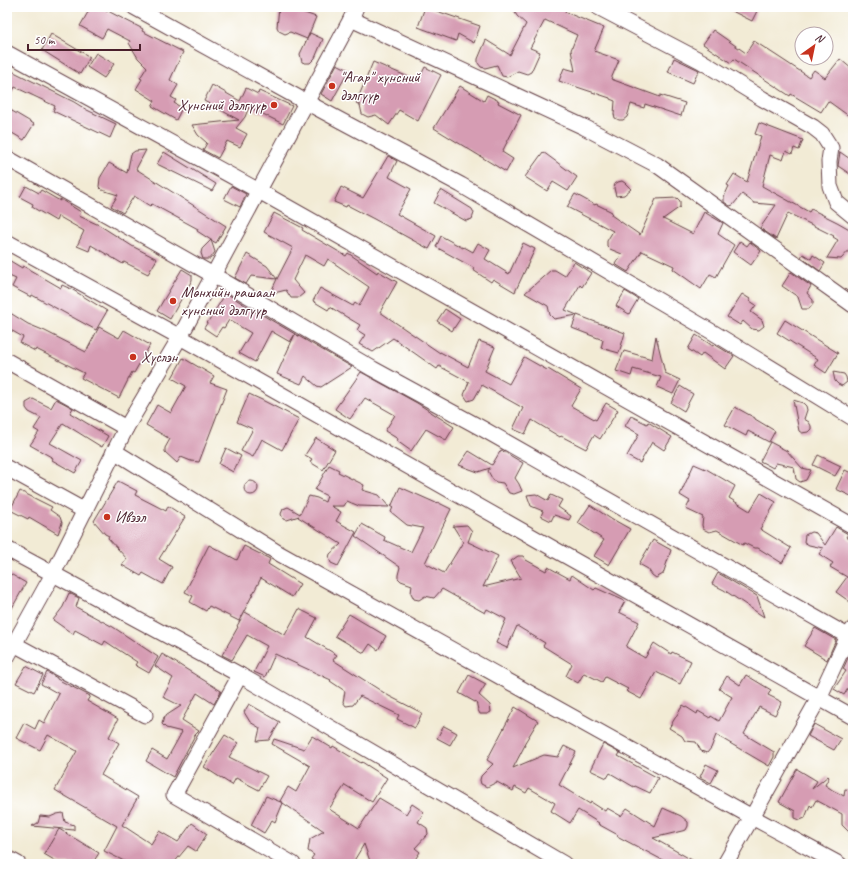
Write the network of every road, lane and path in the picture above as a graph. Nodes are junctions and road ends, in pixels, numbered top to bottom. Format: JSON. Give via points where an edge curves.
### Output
{"nodes":[{"id":1,"x":134,"y":7,"type":"edge"},
{"id":2,"x":598,"y":7,"type":"edge"},
{"id":3,"x":353,"y":13,"type":"edge"},
{"id":4,"x":7,"y":53,"type":"edge"},
{"id":5,"x":306,"y":102,"type":"junction"},
{"id":6,"x":7,"y":158,"type":"edge"},
{"id":7,"x":259,"y":191,"type":"junction"},
{"id":8,"x":853,"y":216,"type":"edge"},
{"id":9,"x":7,"y":242,"type":"edge"},
{"id":10,"x":213,"y":275,"type":"junction"},
{"id":11,"x":853,"y":305,"type":"edge"},
{"id":12,"x":180,"y":337,"type":"junction"},
{"id":13,"x":7,"y":360,"type":"edge"},
{"id":14,"x":853,"y":418,"type":"edge"},
{"id":15,"x":126,"y":428,"type":"junction"},
{"id":16,"x":114,"y":451,"type":"junction"},
{"id":17,"x":7,"y":468,"type":"edge"},
{"id":18,"x":85,"y":511,"type":"junction"},
{"id":19,"x":853,"y":526,"type":"edge"},
{"id":20,"x":7,"y":549,"type":"edge"},
{"id":21,"x":53,"y":574,"type":"junction"},
{"id":22,"x":851,"y":635,"type":"edge"},
{"id":23,"x":11,"y":650,"type":"edge"},
{"id":24,"x":240,"y":675,"type":"junction"},
{"id":25,"x":819,"y":698,"type":"junction"},
{"id":26,"x":145,"y":715,"type":"dead end"},
{"id":27,"x":853,"y":717,"type":"edge"},
{"id":28,"x":752,"y":817,"type":"junction"},
{"id":29,"x":7,"y":858,"type":"edge"},
{"id":30,"x":18,"y":864,"type":"edge"},
{"id":31,"x":293,"y":864,"type":"edge"},
{"id":32,"x":564,"y":864,"type":"edge"},
{"id":33,"x":725,"y":864,"type":"edge"},
{"id":34,"x":839,"y":864,"type":"edge"}],
"edges":[{"from":1,"to":5,"type":"street"},
{"from":2,"to":8,"type":"street","via":[[701,61],[822,134],[831,148],[830,186],[836,202]]},
{"from":3,"to":5,"type":"street"},
{"from":3,"to":11,"type":"street","via":[[657,165]]},
{"from":4,"to":7,"type":"street"},
{"from":5,"to":7,"type":"street"},
{"from":5,"to":14,"type":"street","via":[[462,185]]},
{"from":6,"to":10,"type":"street"},
{"from":7,"to":10,"type":"street"},
{"from":7,"to":19,"type":"street"},
{"from":9,"to":12,"type":"street"},
{"from":10,"to":12,"type":"street"},
{"from":10,"to":22,"type":"street","via":[[373,369]]},
{"from":12,"to":15,"type":"street"},
{"from":12,"to":25,"type":"street"},
{"from":13,"to":15,"type":"street"},
{"from":15,"to":16,"type":"street"},
{"from":16,"to":18,"type":"street"},
{"from":16,"to":28,"type":"street","via":[[280,554]]},
{"from":17,"to":18,"type":"street"},
{"from":18,"to":21,"type":"street"},
{"from":20,"to":21,"type":"street"},
{"from":21,"to":23,"type":"street"},
{"from":21,"to":24,"type":"street"},
{"from":22,"to":25,"type":"street"},
{"from":23,"to":26,"type":"street"},
{"from":24,"to":31,"type":"street","via":[[174,795]]},
{"from":24,"to":32,"type":"street"},
{"from":25,"to":27,"type":"street"},
{"from":25,"to":28,"type":"street"},
{"from":28,"to":33,"type":"street"},
{"from":28,"to":34,"type":"street"},
{"from":29,"to":30,"type":"street"}]}
